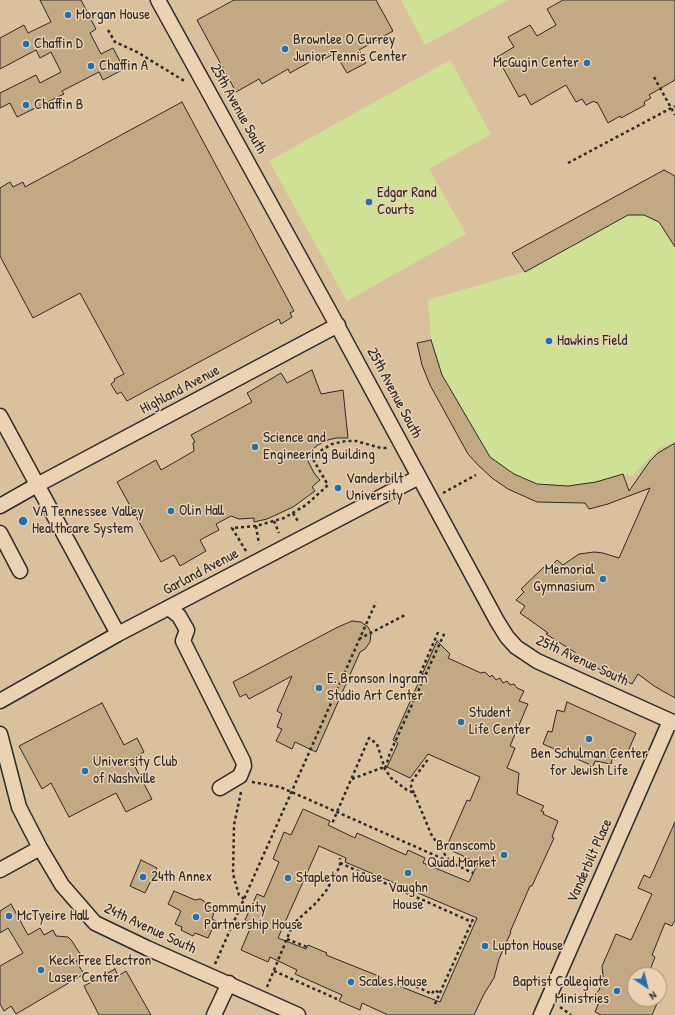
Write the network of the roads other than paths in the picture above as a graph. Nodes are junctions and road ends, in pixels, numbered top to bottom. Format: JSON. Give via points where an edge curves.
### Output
{"nodes":[{"id":1,"x":158,"y":0,"type":"edge"},
{"id":2,"x":338,"y":325,"type":"junction"},
{"id":3,"x":0,"y":416,"type":"edge"},
{"id":4,"x":419,"y":477,"type":"junction"},
{"id":5,"x":37,"y":485,"type":"junction"},
{"id":6,"x":0,"y":506,"type":"edge"},
{"id":7,"x":0,"y":533,"type":"edge"},
{"id":8,"x":20,"y":571,"type":"dead end"},
{"id":9,"x":169,"y":608,"type":"junction"},
{"id":10,"x":118,"y":634,"type":"junction"},
{"id":11,"x":0,"y":701,"type":"edge"},
{"id":12,"x":672,"y":722,"type":"edge"},
{"id":13,"x":0,"y":734,"type":"edge"},
{"id":14,"x":220,"y":788,"type":"dead end"},
{"id":15,"x":40,"y":848,"type":"junction"},
{"id":16,"x":0,"y":870,"type":"edge"},
{"id":17,"x":229,"y":984,"type":"junction"},
{"id":18,"x":214,"y":1015,"type":"edge"},
{"id":19,"x":298,"y":1015,"type":"edge"},
{"id":20,"x":541,"y":1015,"type":"edge"}],
"edges":[{"from":1,"to":2,"type":"street","name":"25th Avenue South"},
{"from":2,"to":4,"type":"street","name":"25th Avenue South"},
{"from":2,"to":5,"type":"street","name":"Highland Avenue"},
{"from":3,"to":5,"type":"street"},
{"from":4,"to":9,"type":"street","name":"Garland Avenue"},
{"from":4,"to":12,"type":"street","name":"25th Avenue South","via":[[500,626],[516,647],[537,661]]},
{"from":5,"to":6,"type":"street","name":"Highland Avenue"},
{"from":5,"to":10,"type":"street"},
{"from":7,"to":8,"type":"street"},
{"from":9,"to":10,"type":"street","name":"Garland Avenue"},
{"from":9,"to":14,"type":"street","via":[[179,616],[187,630],[183,642],[243,761],[240,776]]},
{"from":10,"to":11,"type":"street","name":"Garland Avenue"},
{"from":12,"to":20,"type":"street","name":"Vanderbilt Place"},
{"from":13,"to":15,"type":"street","name":"24th Avenue South","via":[[19,807]]},
{"from":15,"to":16,"type":"street"},
{"from":15,"to":17,"type":"street","name":"24th Avenue South","via":[[62,885],[95,923]]},
{"from":17,"to":18,"type":"street"},
{"from":17,"to":19,"type":"street","name":"24th Avenue South"}]}
